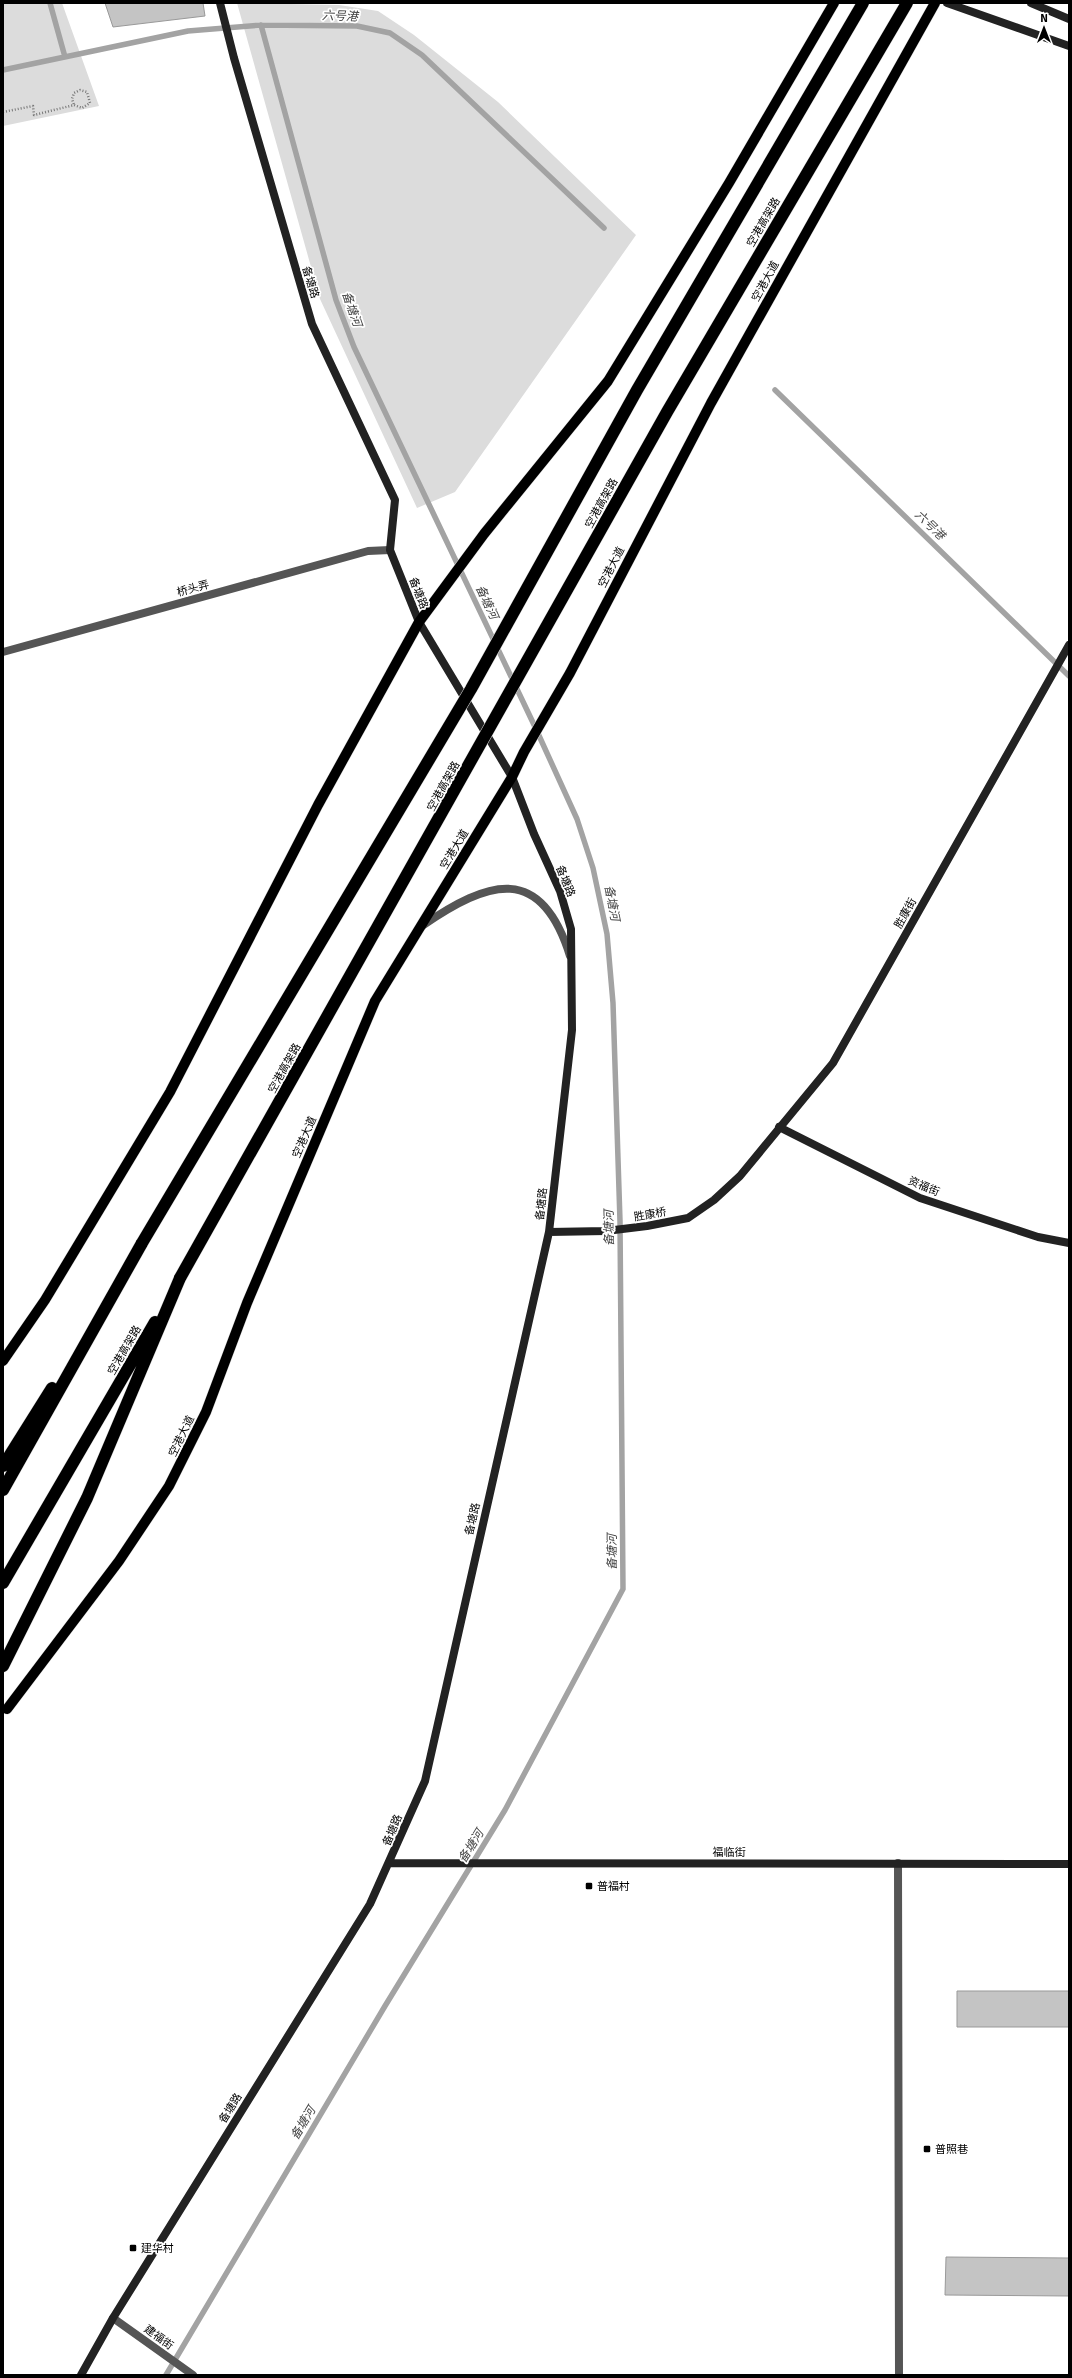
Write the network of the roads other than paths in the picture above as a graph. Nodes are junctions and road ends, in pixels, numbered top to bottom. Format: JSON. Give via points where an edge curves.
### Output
{"nodes":[{"id":1,"x":220,"y":3,"type":"edge"},
{"id":2,"x":834,"y":3,"type":"edge"},
{"id":3,"x":862,"y":3,"type":"edge"},
{"id":4,"x":907,"y":3,"type":"edge"},
{"id":5,"x":934,"y":3,"type":"edge"},
{"id":6,"x":947,"y":3,"type":"edge"},
{"id":7,"x":1031,"y":3,"type":"edge"},
{"id":8,"x":1069,"y":19,"type":"edge"},
{"id":9,"x":1069,"y":46,"type":"edge"},
{"id":10,"x":390,"y":550,"type":"junction"},
{"id":11,"x":419,"y":622,"type":"junction"},
{"id":12,"x":1069,"y":645,"type":"edge"},
{"id":13,"x":3,"y":652,"type":"edge"},
{"id":14,"x":512,"y":777,"type":"junction"},
{"id":15,"x":420,"y":927,"type":"junction"},
{"id":16,"x":573,"y":964,"type":"junction"},
{"id":17,"x":779,"y":1127,"type":"junction"},
{"id":18,"x":740,"y":1176,"type":"joint"},
{"id":19,"x":549,"y":1232,"type":"junction"},
{"id":20,"x":142,"y":1243,"type":"junction"},
{"id":21,"x":1069,"y":1243,"type":"edge"},
{"id":22,"x":180,"y":1278,"type":"junction"},
{"id":23,"x":3,"y":1361,"type":"edge"},
{"id":24,"x":3,"y":1466,"type":"edge"},
{"id":25,"x":3,"y":1490,"type":"edge"},
{"id":26,"x":3,"y":1582,"type":"edge"},
{"id":27,"x":3,"y":1666,"type":"edge"},
{"id":28,"x":7,"y":1709,"type":"dead end"},
{"id":29,"x":390,"y":1863,"type":"junction"},
{"id":30,"x":898,"y":1863,"type":"junction"},
{"id":31,"x":1069,"y":1864,"type":"edge"},
{"id":32,"x":113,"y":2318,"type":"junction"},
{"id":33,"x":81,"y":2375,"type":"edge"},
{"id":34,"x":192,"y":2375,"type":"edge"},
{"id":35,"x":899,"y":2375,"type":"edge"}],
"edges":[{"from":1,"to":10,"type":"street","name":"备塘路","via":[[312,324],[395,500]]},
{"from":2,"to":11,"type":"main road","via":[[729,183],[608,381],[484,534]]},
{"from":3,"to":20,"type":"highway","name":"空港高架路","bridge":true,"via":[[637,390],[467,696]]},
{"from":4,"to":22,"type":"highway","name":"空港高架路","bridge":true,"via":[[667,412]]},
{"from":5,"to":14,"type":"main road","name":"空港大道","via":[[711,403],[570,673]]},
{"from":6,"to":9,"type":"street"},
{"from":7,"to":8,"type":"street"},
{"from":10,"to":11,"type":"street","name":"备塘路"},
{"from":10,"to":13,"type":"street","name":"桥头弄","via":[[368,551]]},
{"from":11,"to":14,"type":"street","name":"备塘路"},
{"from":11,"to":23,"type":"main road","via":[[318,805],[170,1092],[45,1300]]},
{"from":12,"to":17,"type":"street","name":"胜康街","via":[[833,1064]]},
{"from":14,"to":15,"type":"main road","name":"空港大道"},
{"from":14,"to":16,"type":"street","name":"备塘路","via":[[560,891],[571,929]]},
{"from":15,"to":16,"type":"street","via":[[454,904],[476,894],[499,888],[522,891],[546,906],[563,935]]},
{"from":15,"to":28,"type":"main road","name":"空港大道","via":[[375,1001],[247,1303],[206,1412],[169,1486],[115,1567]]},
{"from":16,"to":19,"type":"street","name":"备塘路","via":[[572,1030]]},
{"from":17,"to":18,"type":"street","name":"胜康街"},
{"from":17,"to":21,"type":"street","name":"资福街","via":[[920,1198],[1038,1237]]},
{"from":18,"to":19,"type":"street","name":"胜康桥","via":[[714,1200],[688,1218],[606,1231]]},
{"from":19,"to":29,"type":"street","name":"备塘路","via":[[425,1781]]},
{"from":20,"to":24,"type":"highway"},
{"from":20,"to":25,"type":"highway","name":"空港高架路"},
{"from":22,"to":26,"type":"highway","name":"空港高架路"},
{"from":22,"to":27,"type":"highway","via":[[87,1498]]},
{"from":29,"to":30,"type":"street","name":"福临街"},
{"from":29,"to":32,"type":"street","name":"备塘路","via":[[370,1904]]},
{"from":30,"to":31,"type":"street","name":"福临街"},
{"from":30,"to":35,"type":"street"},
{"from":32,"to":33,"type":"street","name":"备塘路"},
{"from":32,"to":34,"type":"street","name":"建福街"}]}
